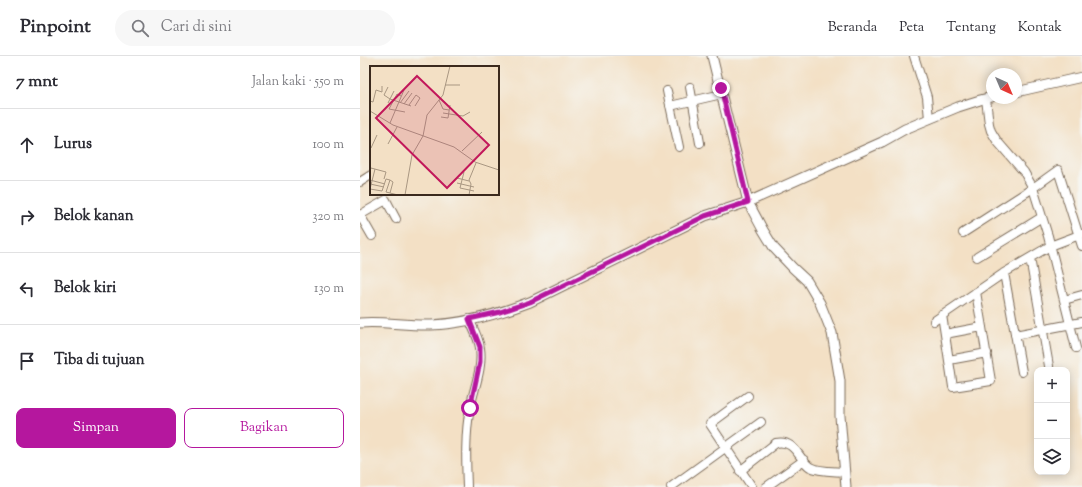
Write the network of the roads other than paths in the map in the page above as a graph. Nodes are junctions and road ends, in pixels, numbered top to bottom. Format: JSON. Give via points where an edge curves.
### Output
{"nodes":[{"id":1,"x":712,"y":56,"type":"edge"},
{"id":2,"x":914,"y":56,"type":"edge"},
{"id":3,"x":1082,"y":77,"type":"edge"},
{"id":4,"x":690,"y":87,"type":"dead end"},
{"id":5,"x":667,"y":90,"type":"dead end"},
{"id":6,"x":1022,"y":91,"type":"edge"},
{"id":7,"x":722,"y":94,"type":"junction"},
{"id":8,"x":986,"y":99,"type":"edge"},
{"id":9,"x":693,"y":101,"type":"junction"},
{"id":10,"x":989,"y":104,"type":"edge"},
{"id":11,"x":670,"y":106,"type":"junction"},
{"id":12,"x":929,"y":119,"type":"junction"},
{"id":13,"x":700,"y":143,"type":"dead end"},
{"id":14,"x":679,"y":147,"type":"dead end"},
{"id":15,"x":370,"y":177,"type":"edge"},
{"id":16,"x":360,"y":182,"type":"edge"},
{"id":17,"x":1033,"y":188,"type":"junction"},
{"id":18,"x":748,"y":202,"type":"junction"},
{"id":19,"x":360,"y":215,"type":"edge"},
{"id":20,"x":1042,"y":217,"type":"junction"},
{"id":21,"x":396,"y":219,"type":"dead end"},
{"id":22,"x":963,"y":233,"type":"dead end"},
{"id":23,"x":1080,"y":235,"type":"edge"},
{"id":24,"x":372,"y":236,"type":"dead end"},
{"id":25,"x":1050,"y":246,"type":"junction"},
{"id":26,"x":1082,"y":246,"type":"edge"},
{"id":27,"x":977,"y":257,"type":"dead end"},
{"id":28,"x":1030,"y":258,"type":"junction"},
{"id":29,"x":1004,"y":273,"type":"junction"},
{"id":30,"x":976,"y":292,"type":"junction"},
{"id":31,"x":1082,"y":295,"type":"edge"},
{"id":32,"x":1064,"y":300,"type":"junction"},
{"id":33,"x":942,"y":316,"type":"junction"},
{"id":34,"x":469,"y":319,"type":"junction"},
{"id":35,"x":934,"y":321,"type":"dead end"},
{"id":36,"x":1082,"y":322,"type":"edge"},
{"id":37,"x":360,"y":323,"type":"edge"},
{"id":38,"x":1070,"y":325,"type":"junction"},
{"id":39,"x":982,"y":328,"type":"junction"},
{"id":40,"x":1043,"y":331,"type":"junction"},
{"id":41,"x":945,"y":334,"type":"junction"},
{"id":42,"x":1015,"y":335,"type":"junction"},
{"id":43,"x":1076,"y":348,"type":"dead end"},
{"id":44,"x":987,"y":353,"type":"junction"},
{"id":45,"x":949,"y":360,"type":"junction"},
{"id":46,"x":1049,"y":366,"type":"dead end"},
{"id":47,"x":1022,"y":372,"type":"dead end"},
{"id":48,"x":748,"y":396,"type":"dead end"},
{"id":49,"x":761,"y":422,"type":"dead end"},
{"id":50,"x":726,"y":448,"type":"junction"},
{"id":51,"x":804,"y":460,"type":"junction"},
{"id":52,"x":740,"y":470,"type":"junction"},
{"id":53,"x":845,"y":472,"type":"junction"},
{"id":54,"x":467,"y":487,"type":"edge"},
{"id":55,"x":671,"y":487,"type":"edge"},
{"id":56,"x":752,"y":487,"type":"edge"},
{"id":57,"x":766,"y":487,"type":"edge"},
{"id":58,"x":846,"y":487,"type":"edge"}],
"edges":[{"from":1,"to":7,"type":"street"},
{"from":2,"to":12,"type":"street","via":[[927,97]]},
{"from":3,"to":6,"type":"street"},
{"from":4,"to":9,"type":"street"},
{"from":5,"to":11,"type":"street"},
{"from":7,"to":9,"type":"street"},
{"from":7,"to":18,"type":"street"},
{"from":8,"to":12,"type":"street"},
{"from":9,"to":11,"type":"street"},
{"from":9,"to":13,"type":"street"},
{"from":10,"to":17,"type":"street","via":[[991,131],[1024,172]]},
{"from":11,"to":14,"type":"street"},
{"from":12,"to":18,"type":"street"},
{"from":15,"to":16,"type":"street"},
{"from":17,"to":20,"type":"street"},
{"from":17,"to":22,"type":"street"},
{"from":17,"to":23,"type":"street","via":[[1058,170]]},
{"from":18,"to":34,"type":"street","via":[[705,216],[530,302]]},
{"from":18,"to":53,"type":"street","via":[[774,248],[814,291],[832,333],[840,381]]},
{"from":19,"to":21,"type":"street","via":[[386,200]]},
{"from":19,"to":24,"type":"street"},
{"from":20,"to":25,"type":"street"},
{"from":20,"to":27,"type":"street"},
{"from":23,"to":25,"type":"street"},
{"from":23,"to":26,"type":"street"},
{"from":25,"to":28,"type":"street"},
{"from":25,"to":32,"type":"street"},
{"from":28,"to":29,"type":"street"},
{"from":28,"to":40,"type":"street"},
{"from":29,"to":30,"type":"street"},
{"from":29,"to":42,"type":"street"},
{"from":30,"to":33,"type":"street"},
{"from":30,"to":39,"type":"street"},
{"from":31,"to":32,"type":"street"},
{"from":32,"to":38,"type":"street"},
{"from":33,"to":35,"type":"street"},
{"from":33,"to":41,"type":"street"},
{"from":34,"to":37,"type":"street","via":[[430,325]]},
{"from":34,"to":54,"type":"street","via":[[480,347],[480,362],[467,429]]},
{"from":36,"to":38,"type":"street"},
{"from":38,"to":40,"type":"street"},
{"from":38,"to":43,"type":"street"},
{"from":39,"to":41,"type":"street"},
{"from":39,"to":44,"type":"street"},
{"from":40,"to":42,"type":"street"},
{"from":40,"to":46,"type":"street"},
{"from":41,"to":45,"type":"street"},
{"from":42,"to":47,"type":"street"},
{"from":44,"to":45,"type":"street"},
{"from":44,"to":45,"type":"street","via":[[991,380],[961,386],[953,387]]},
{"from":48,"to":50,"type":"street","via":[[710,424]]},
{"from":49,"to":50,"type":"street"},
{"from":50,"to":52,"type":"street"},
{"from":50,"to":55,"type":"street"},
{"from":51,"to":52,"type":"street","via":[[792,447],[780,442]]},
{"from":51,"to":53,"type":"street","via":[[813,468]]},
{"from":51,"to":57,"type":"street"},
{"from":52,"to":56,"type":"street"},
{"from":53,"to":58,"type":"street"}]}
